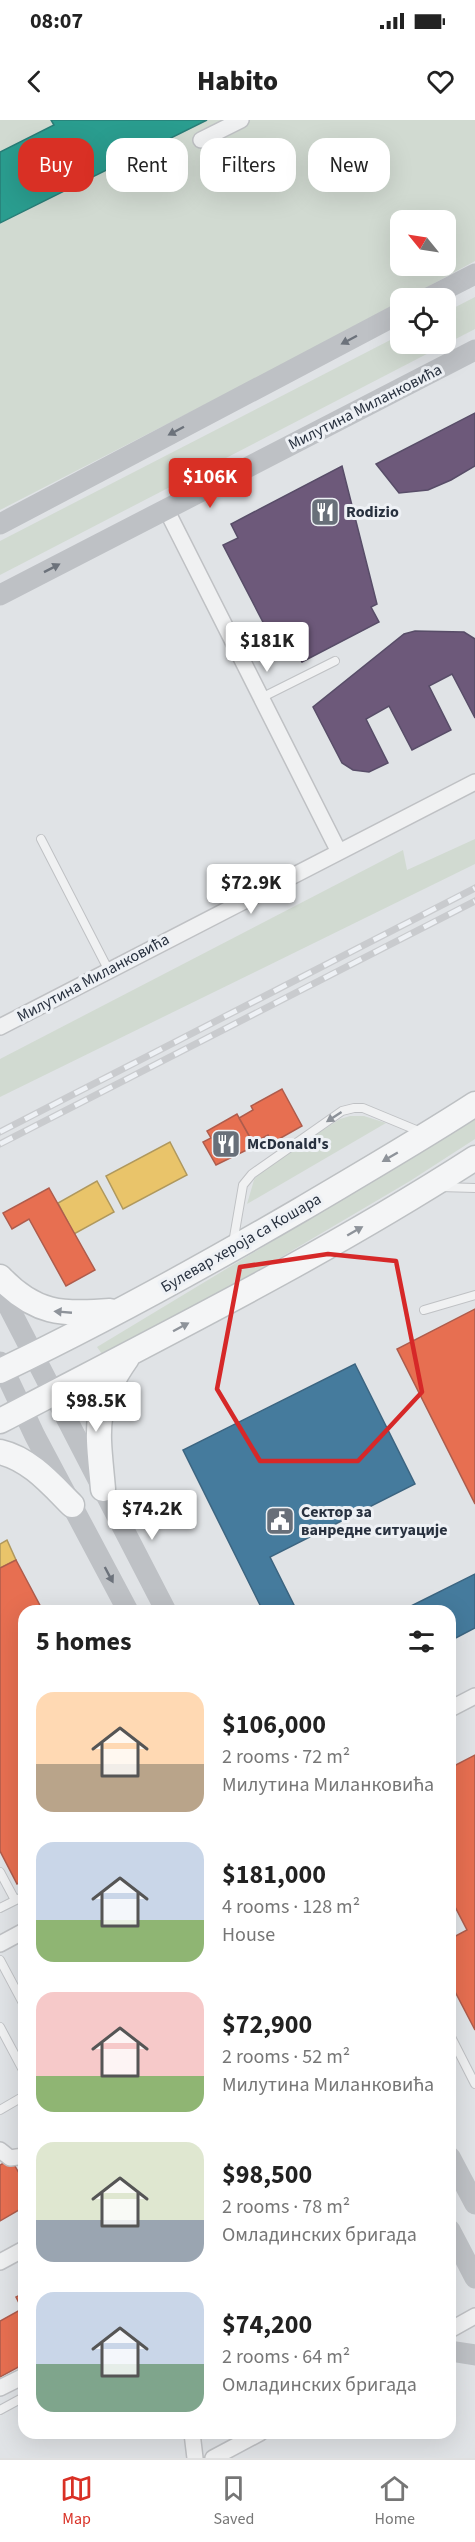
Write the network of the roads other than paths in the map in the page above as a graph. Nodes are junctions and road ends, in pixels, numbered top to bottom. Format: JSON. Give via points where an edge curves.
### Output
{"nodes":[{"id":1,"x":241,"y":120,"type":"edge"},
{"id":2,"x":205,"y":138,"type":"edge"},
{"id":3,"x":475,"y":274,"type":"edge"},
{"id":4,"x":448,"y":288,"type":"edge"},
{"id":5,"x":390,"y":318,"type":"edge"},
{"id":6,"x":475,"y":350,"type":"edge"},
{"id":7,"x":166,"y":509,"type":"junction"},
{"id":8,"x":0,"y":524,"type":"edge"},
{"id":9,"x":0,"y":595,"type":"edge"},
{"id":10,"x":335,"y":661,"type":"dead end"},
{"id":11,"x":261,"y":698,"type":"junction"},
{"id":12,"x":475,"y":782,"type":"edge"},
{"id":13,"x":41,"y":839,"type":"dead end"},
{"id":14,"x":339,"y":852,"type":"junction"},
{"id":15,"x":108,"y":969,"type":"junction"},
{"id":16,"x":0,"y":1027,"type":"edge"},
{"id":17,"x":475,"y":1104,"type":"edge"},
{"id":18,"x":428,"y":1135,"type":"junction"},
{"id":19,"x":475,"y":1158,"type":"edge"},
{"id":20,"x":429,"y":1187,"type":"junction"},
{"id":21,"x":475,"y":1188,"type":"edge"},
{"id":22,"x":232,"y":1249,"type":"junction"},
{"id":23,"x":0,"y":1277,"type":"edge"},
{"id":24,"x":0,"y":1290,"type":"edge"},
{"id":25,"x":475,"y":1294,"type":"edge"},
{"id":26,"x":121,"y":1310,"type":"junction"},
{"id":27,"x":424,"y":1310,"type":"dead end"},
{"id":28,"x":35,"y":1354,"type":"junction"},
{"id":29,"x":129,"y":1355,"type":"junction"},
{"id":30,"x":1,"y":1368,"type":"edge"},
{"id":31,"x":55,"y":1394,"type":"junction"},
{"id":32,"x":23,"y":1409,"type":"junction"},
{"id":33,"x":0,"y":1421,"type":"edge"},
{"id":34,"x":0,"y":1452,"type":"edge"},
{"id":35,"x":103,"y":1489,"type":"junction"},
{"id":36,"x":72,"y":1505,"type":"junction"},
{"id":37,"x":125,"y":1605,"type":"edge"},
{"id":38,"x":163,"y":1605,"type":"edge"},
{"id":39,"x":475,"y":1696,"type":"edge"},
{"id":40,"x":456,"y":1706,"type":"edge"},
{"id":41,"x":0,"y":1872,"type":"edge"},
{"id":42,"x":18,"y":1899,"type":"edge"},
{"id":43,"x":15,"y":1900,"type":"junction"},
{"id":44,"x":0,"y":1908,"type":"edge"},
{"id":45,"x":18,"y":1934,"type":"edge"},
{"id":46,"x":0,"y":1944,"type":"edge"},
{"id":47,"x":0,"y":1960,"type":"edge"},
{"id":48,"x":18,"y":1994,"type":"edge"},
{"id":49,"x":0,"y":2027,"type":"edge"},
{"id":50,"x":456,"y":2047,"type":"edge"},
{"id":51,"x":18,"y":2061,"type":"edge"},
{"id":52,"x":475,"y":2084,"type":"edge"},
{"id":53,"x":18,"y":2099,"type":"edge"},
{"id":54,"x":0,"y":2109,"type":"edge"},
{"id":55,"x":0,"y":2150,"type":"edge"},
{"id":56,"x":456,"y":2154,"type":"edge"},
{"id":57,"x":18,"y":2157,"type":"edge"},
{"id":58,"x":456,"y":2168,"type":"edge"},
{"id":59,"x":475,"y":2173,"type":"edge"},
{"id":60,"x":475,"y":2204,"type":"edge"},
{"id":61,"x":456,"y":2242,"type":"edge"},
{"id":62,"x":18,"y":2252,"type":"edge"},
{"id":63,"x":463,"y":2255,"type":"edge"},
{"id":64,"x":0,"y":2262,"type":"edge"},
{"id":65,"x":475,"y":2278,"type":"edge"},
{"id":66,"x":475,"y":2316,"type":"edge"},
{"id":67,"x":456,"y":2327,"type":"edge"},
{"id":68,"x":456,"y":2352,"type":"edge"},
{"id":69,"x":475,"y":2355,"type":"edge"},
{"id":70,"x":18,"y":2379,"type":"edge"},
{"id":71,"x":0,"y":2388,"type":"edge"},
{"id":72,"x":18,"y":2400,"type":"edge"},
{"id":73,"x":0,"y":2410,"type":"edge"},
{"id":74,"x":193,"y":2439,"type":"edge"},
{"id":75,"x":249,"y":2439,"type":"edge"},
{"id":76,"x":195,"y":2458,"type":"edge"},
{"id":77,"x":213,"y":2458,"type":"edge"}],
"edges":[{"from":1,"to":2,"type":"street"},
{"from":3,"to":4,"type":"street"},
{"from":5,"to":8,"type":"street","one_way":true},
{"from":6,"to":7,"type":"street","name":"Милутина Миланковића"},
{"from":9,"to":7,"type":"street","name":"Милутина Миланковића","one_way":true},
{"from":7,"to":11,"type":"street"},
{"from":10,"to":11,"type":"lane"},
{"from":11,"to":14,"type":"street"},
{"from":12,"to":14,"type":"street","name":"Милутина Миланковића"},
{"from":13,"to":15,"type":"lane"},
{"from":14,"to":15,"type":"street","name":"Милутина Миланковића"},
{"from":15,"to":16,"type":"street","name":"Милутина Миланковића"},
{"from":17,"to":18,"type":"main road","name":"Булевар хероја са Кошара"},
{"from":18,"to":22,"type":"main road","name":"Булевар хероја са Кошара","one_way":true},
{"from":18,"to":22,"type":"lane","one_way":true,"via":[[363,1108],[342,1111],[252,1174],[243,1185]]},
{"from":19,"to":20,"type":"main road"},
{"from":20,"to":21,"type":"lane"},
{"from":29,"to":20,"type":"main road","one_way":true},
{"from":22,"to":26,"type":"main road","name":"Булевар хероја са Кошара"},
{"from":26,"to":23,"type":"main road","one_way":true,"via":[[49,1311],[26,1299]]},
{"from":24,"to":28,"type":"street"},
{"from":25,"to":27,"type":"lane"},
{"from":26,"to":28,"type":"main road","name":"Булевар хероја са Кошара"},
{"from":28,"to":30,"type":"main road","name":"Булевар хероја са Кошара"},
{"from":28,"to":31,"type":"street"},
{"from":29,"to":31,"type":"main road"},
{"from":29,"to":35,"type":"main road","via":[[102,1401],[99,1437]]},
{"from":30,"to":32,"type":"street"},
{"from":31,"to":32,"type":"main road"},
{"from":31,"to":35,"type":"street"},
{"from":32,"to":33,"type":"main road"},
{"from":32,"to":36,"type":"street"},
{"from":34,"to":36,"type":"main road","via":[[24,1462]]},
{"from":35,"to":38,"type":"street"},
{"from":36,"to":37,"type":"street","one_way":true},
{"from":39,"to":40,"type":"street"},
{"from":41,"to":43,"type":"lane"},
{"from":42,"to":43,"type":"lane"},
{"from":43,"to":44,"type":"lane"},
{"from":45,"to":46,"type":"street"},
{"from":47,"to":48,"type":"lane"},
{"from":49,"to":51,"type":"lane"},
{"from":50,"to":52,"type":"lane"},
{"from":53,"to":54,"type":"lane"},
{"from":55,"to":57,"type":"street","via":[[10,2158]]},
{"from":56,"to":59,"type":"street"},
{"from":58,"to":60,"type":"street"},
{"from":61,"to":63,"type":"street"},
{"from":62,"to":64,"type":"street"},
{"from":63,"to":65,"type":"street"},
{"from":66,"to":67,"type":"street"},
{"from":68,"to":69,"type":"street"},
{"from":70,"to":71,"type":"street"},
{"from":72,"to":73,"type":"lane"},
{"from":74,"to":76,"type":"street"},
{"from":75,"to":77,"type":"street"}]}
